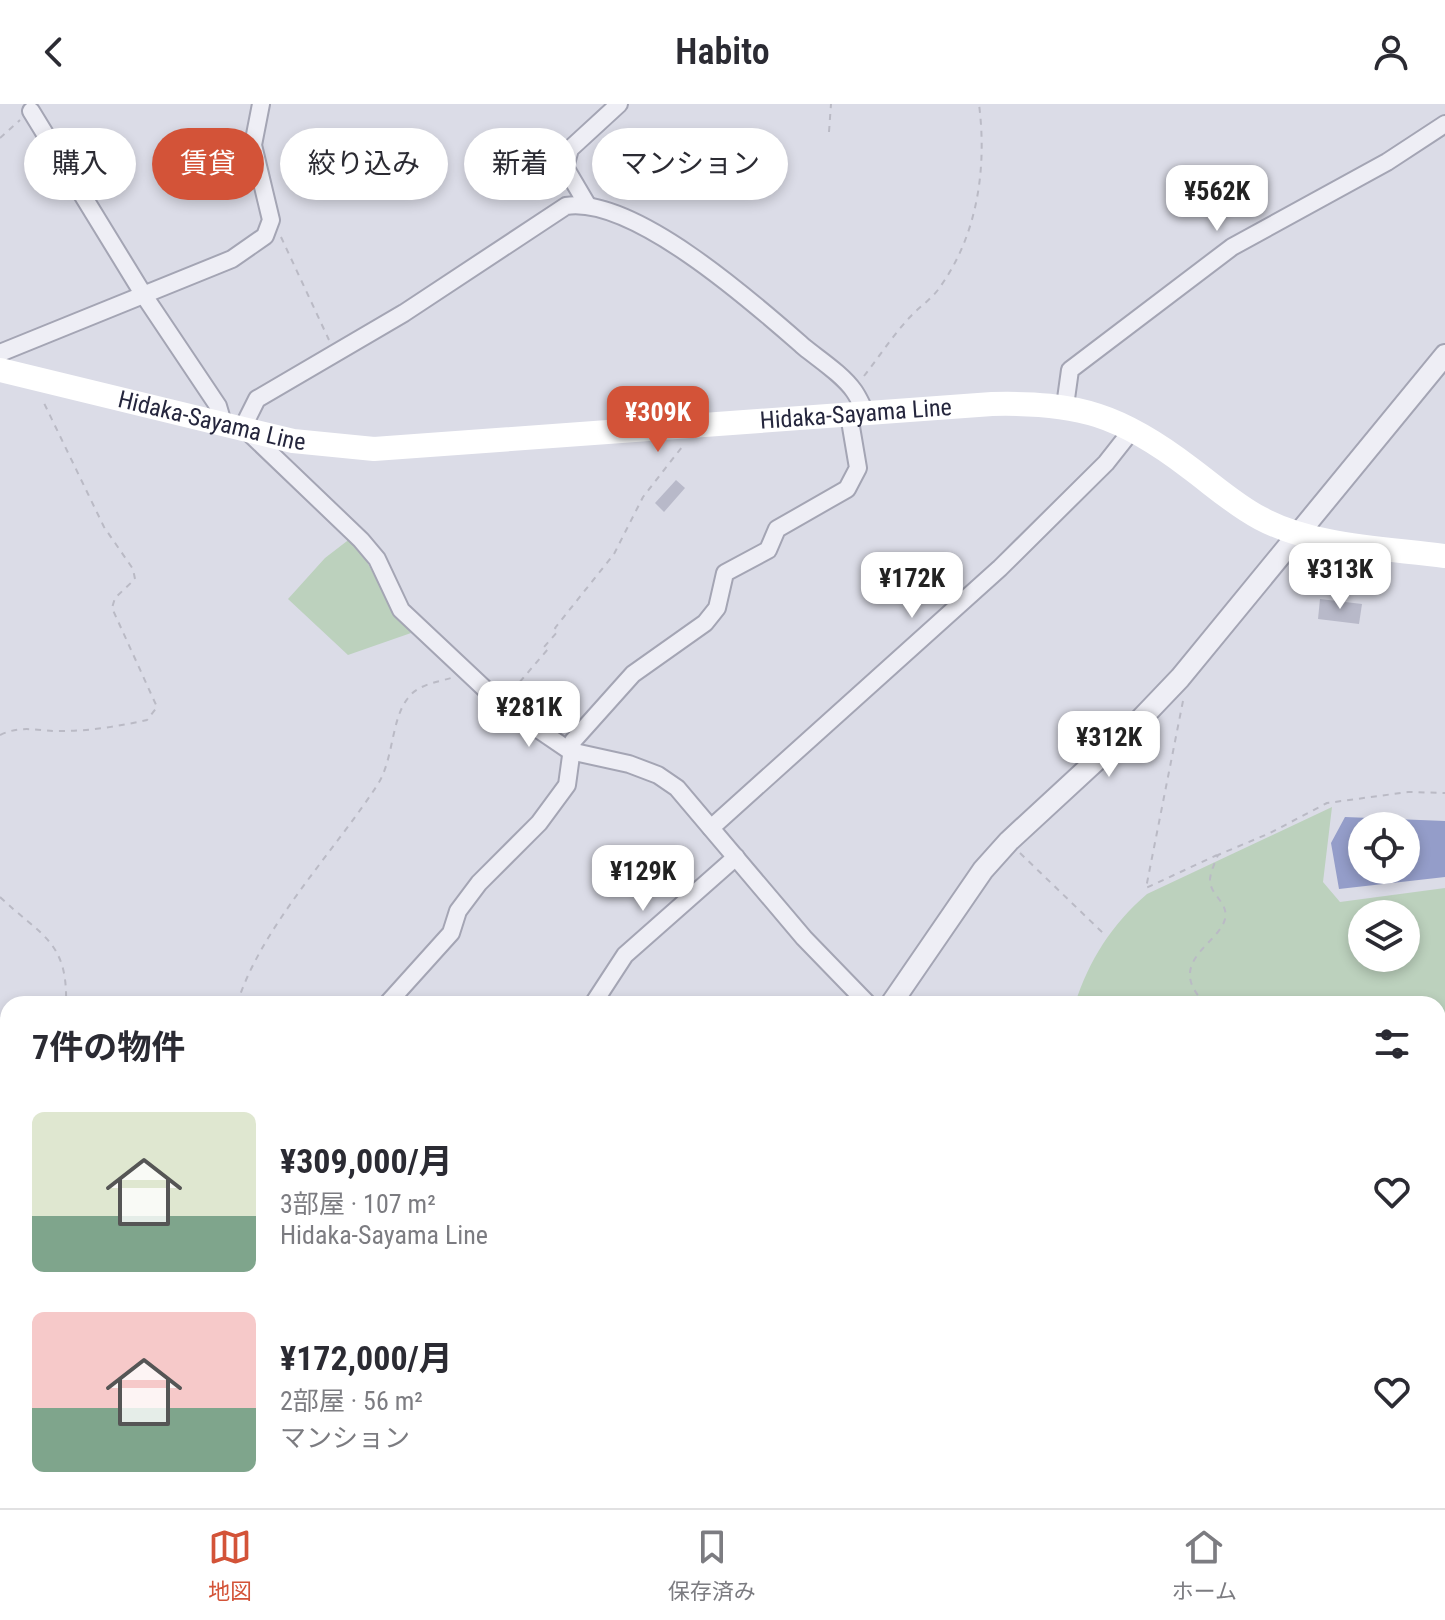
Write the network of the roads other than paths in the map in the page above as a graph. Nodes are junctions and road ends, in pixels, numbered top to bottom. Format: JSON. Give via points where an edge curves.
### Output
{"nodes":[{"id":1,"x":261,"y":104,"type":"edge"},
{"id":2,"x":619,"y":104,"type":"edge"},
{"id":3,"x":31,"y":111,"type":"dead end"},
{"id":4,"x":1445,"y":124,"type":"edge"},
{"id":5,"x":588,"y":206,"type":"junction"},
{"id":6,"x":145,"y":297,"type":"junction"},
{"id":7,"x":0,"y":353,"type":"edge"},
{"id":8,"x":1445,"y":355,"type":"edge"},
{"id":9,"x":0,"y":370,"type":"edge"},
{"id":10,"x":1065,"y":406,"type":"junction"},
{"id":11,"x":857,"y":414,"type":"junction"},
{"id":12,"x":233,"y":425,"type":"junction"},
{"id":13,"x":1132,"y":430,"type":"junction"},
{"id":14,"x":1302,"y":533,"type":"junction"},
{"id":15,"x":1445,"y":556,"type":"edge"},
{"id":16,"x":570,"y":751,"type":"junction"},
{"id":17,"x":711,"y":828,"type":"junction"},
{"id":18,"x":736,"y":857,"type":"junction"},
{"id":19,"x":394,"y":996,"type":"edge"},
{"id":20,"x":598,"y":996,"type":"edge"},
{"id":21,"x":860,"y":996,"type":"edge"},
{"id":22,"x":896,"y":996,"type":"edge"}],
"edges":[{"from":1,"to":6,"type":"street","via":[[253,145],[271,220],[265,236],[232,259]]},
{"from":2,"to":5,"type":"street","via":[[570,149],[565,167]]},
{"from":3,"to":6,"type":"street"},
{"from":4,"to":10,"type":"street","via":[[1232,247],[1070,370]]},
{"from":5,"to":11,"type":"street","via":[[684,250],[750,300],[853,390]]},
{"from":5,"to":12,"type":"street","via":[[566,206],[257,399]]},
{"from":6,"to":7,"type":"street"},
{"from":6,"to":12,"type":"street"},
{"from":8,"to":14,"type":"street"},
{"from":9,"to":12,"type":"main road","name":"Hidaka-Sayama Line"},
{"from":10,"to":11,"type":"main road","name":"Hidaka-Sayama Line","via":[[992,404]]},
{"from":10,"to":13,"type":"main road","name":"Hidaka-Sayama Line","via":[[1087,409]]},
{"from":11,"to":12,"type":"main road","name":"Hidaka-Sayama Line","via":[[374,449],[332,447]]},
{"from":11,"to":16,"type":"street","via":[[858,468],[847,489],[777,529],[768,550],[725,573],[723,594],[711,616],[633,674],[573,741]]},
{"from":12,"to":16,"type":"street","via":[[361,540],[377,559],[401,610],[466,673]]},
{"from":13,"to":14,"type":"main road","name":"Hidaka-Sayama Line","via":[[1259,518]]},
{"from":13,"to":17,"type":"street","via":[[1106,463],[1000,568]]},
{"from":14,"to":15,"type":"main road","name":"Hidaka-Sayama Line"},
{"from":14,"to":22,"type":"street","via":[[1180,678],[1009,841],[959,903]]},
{"from":16,"to":17,"type":"street","via":[[658,775],[677,788]]},
{"from":16,"to":19,"type":"street","via":[[567,785],[539,823],[479,883],[458,911],[451,933]]},
{"from":17,"to":18,"type":"street"},
{"from":18,"to":20,"type":"street","via":[[625,955]]},
{"from":18,"to":21,"type":"street"}]}
